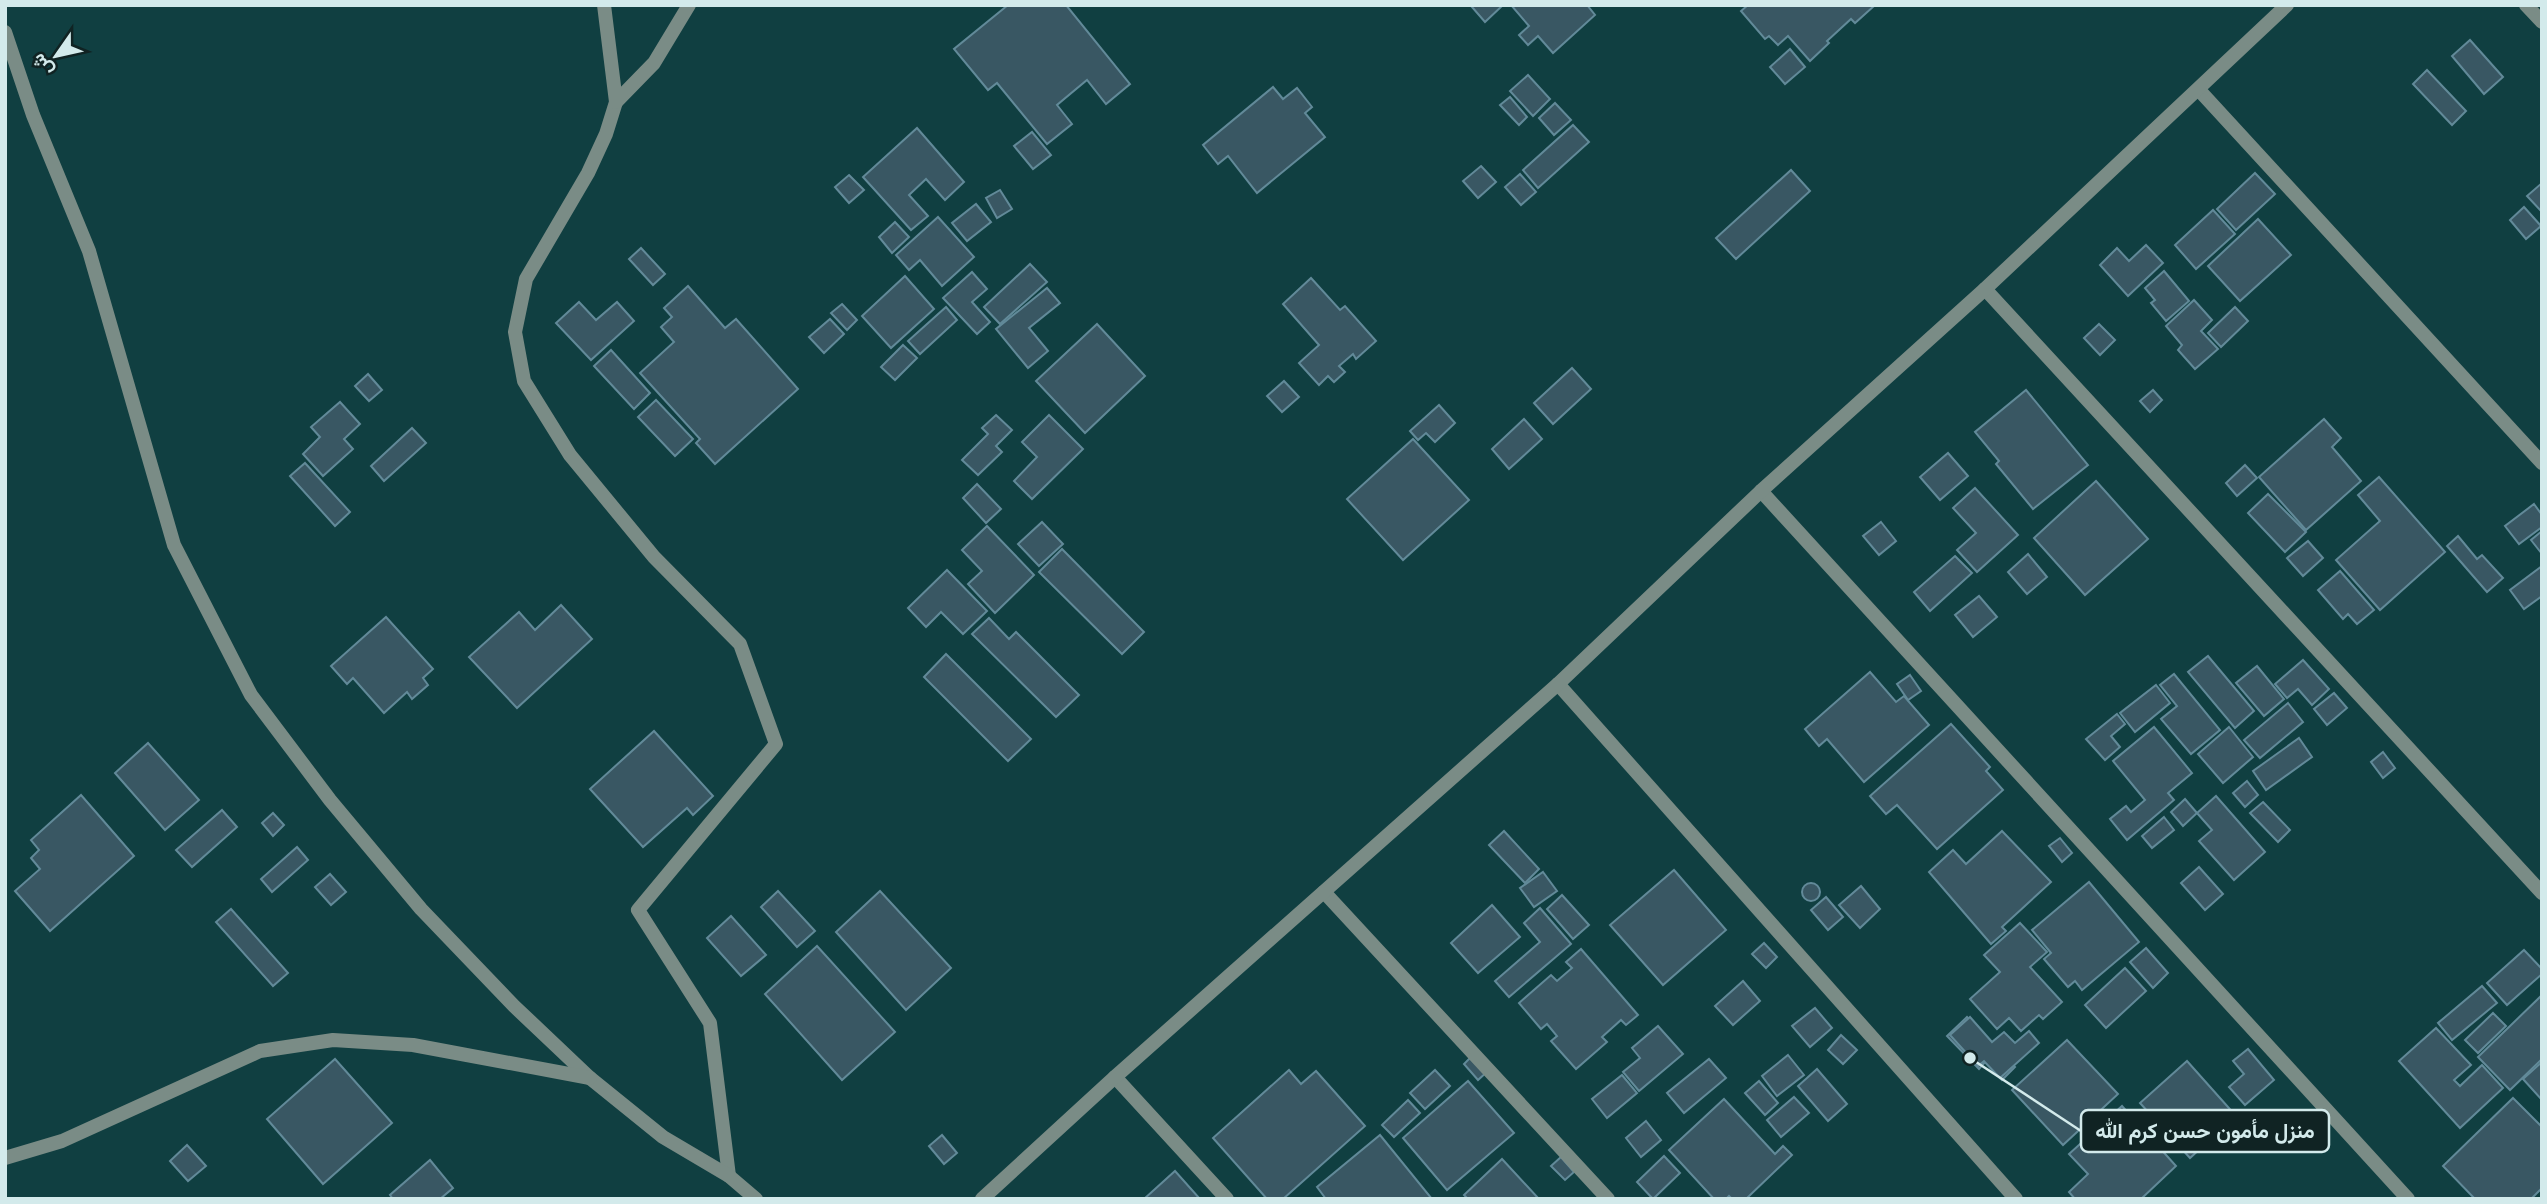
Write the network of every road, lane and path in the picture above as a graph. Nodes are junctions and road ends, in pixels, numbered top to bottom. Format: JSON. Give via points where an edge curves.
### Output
{"nodes":[{"id":1,"x":604,"y":5,"type":"edge"},
{"id":2,"x":689,"y":5,"type":"edge"},
{"id":3,"x":2287,"y":5,"type":"edge"},
{"id":4,"x":2526,"y":5,"type":"edge"},
{"id":5,"x":2542,"y":22,"type":"edge"},
{"id":6,"x":5,"y":32,"type":"edge"},
{"id":7,"x":2199,"y":90,"type":"junction"},
{"id":8,"x":616,"y":102,"type":"junction"},
{"id":9,"x":1985,"y":289,"type":"junction"},
{"id":10,"x":2542,"y":463,"type":"edge"},
{"id":11,"x":1761,"y":491,"type":"junction"},
{"id":12,"x":1559,"y":684,"type":"junction"},
{"id":13,"x":1324,"y":892,"type":"junction"},
{"id":14,"x":2542,"y":893,"type":"edge"},
{"id":15,"x":1115,"y":1077,"type":"junction"},
{"id":16,"x":590,"y":1078,"type":"junction"},
{"id":17,"x":5,"y":1158,"type":"edge"},
{"id":18,"x":729,"y":1176,"type":"junction"},
{"id":19,"x":756,"y":1199,"type":"edge"},
{"id":20,"x":982,"y":1199,"type":"edge"},
{"id":21,"x":1227,"y":1199,"type":"edge"},
{"id":22,"x":1608,"y":1199,"type":"edge"},
{"id":23,"x":2016,"y":1199,"type":"edge"},
{"id":24,"x":2408,"y":1199,"type":"edge"}],
"edges":[{"from":1,"to":8,"type":"street"},
{"from":2,"to":8,"type":"street","via":[[654,63]]},
{"from":3,"to":7,"type":"street"},
{"from":4,"to":5,"type":"street"},
{"from":6,"to":16,"type":"street","via":[[33,115],[89,251],[174,545],[251,695],[421,909]]},
{"from":7,"to":9,"type":"street"},
{"from":7,"to":10,"type":"street"},
{"from":8,"to":18,"type":"street","via":[[588,173],[526,279],[515,332],[524,381],[570,456],[654,557],[740,644],[776,744],[638,910],[710,1023]]},
{"from":9,"to":11,"type":"street"},
{"from":9,"to":14,"type":"street"},
{"from":11,"to":12,"type":"street"},
{"from":11,"to":24,"type":"street"},
{"from":12,"to":13,"type":"street"},
{"from":12,"to":23,"type":"street"},
{"from":13,"to":15,"type":"street"},
{"from":13,"to":22,"type":"street"},
{"from":15,"to":20,"type":"street"},
{"from":15,"to":21,"type":"street"},
{"from":16,"to":17,"type":"street","via":[[413,1045],[333,1040],[260,1051],[62,1141]]},
{"from":16,"to":18,"type":"street","via":[[663,1137]]},
{"from":18,"to":19,"type":"street"}]}
